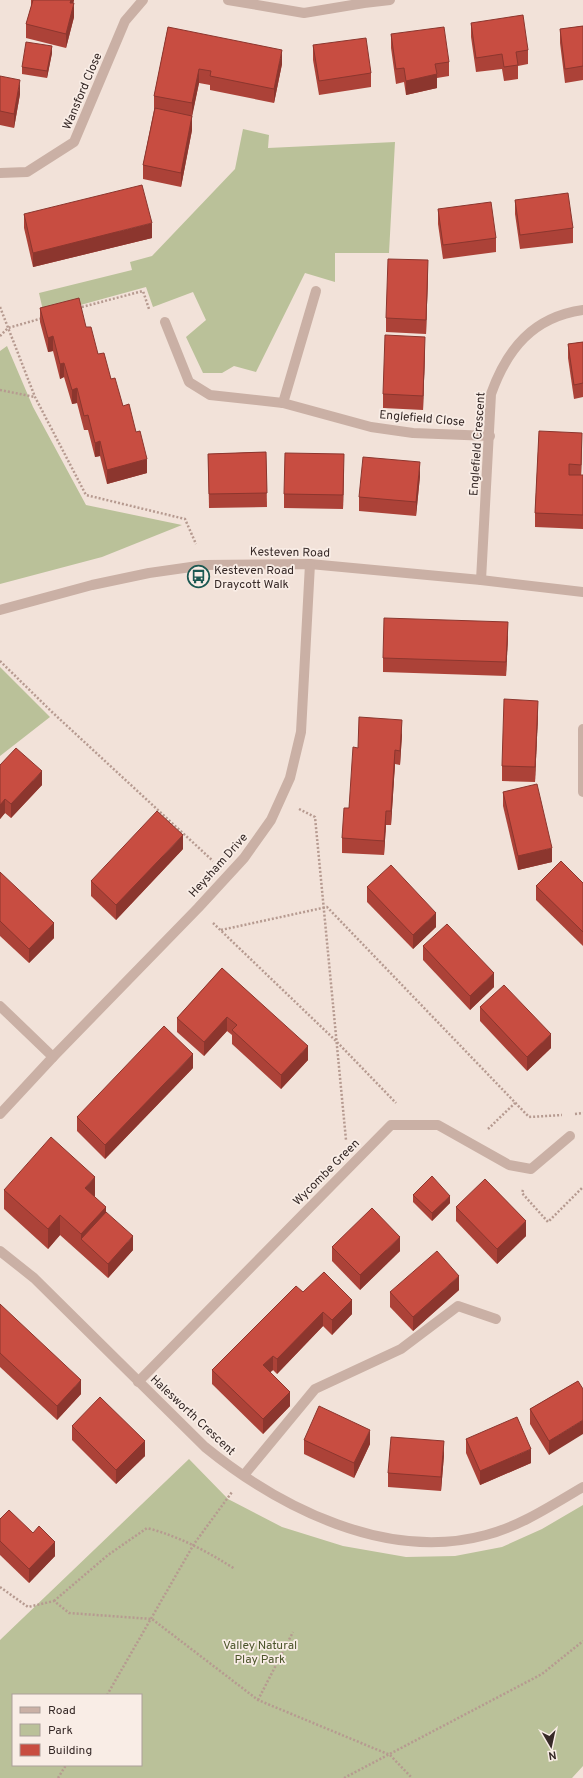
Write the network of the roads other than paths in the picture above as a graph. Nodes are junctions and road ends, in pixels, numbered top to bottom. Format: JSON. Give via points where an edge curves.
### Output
{"nodes":[{"id":1,"x":143,"y":0,"type":"edge"},
{"id":2,"x":228,"y":0,"type":"edge"},
{"id":3,"x":390,"y":0,"type":"edge"},
{"id":4,"x":0,"y":173,"type":"edge"},
{"id":5,"x":316,"y":291,"type":"dead end"},
{"id":6,"x":583,"y":310,"type":"edge"},
{"id":7,"x":165,"y":322,"type":"road end"},
{"id":8,"x":283,"y":403,"type":"junction"},
{"id":9,"x":490,"y":436,"type":"junction"},
{"id":10,"x":310,"y":564,"type":"junction"},
{"id":11,"x":481,"y":580,"type":"junction"},
{"id":12,"x":583,"y":592,"type":"edge"},
{"id":13,"x":0,"y":610,"type":"edge"},
{"id":14,"x":583,"y":729,"type":"edge"},
{"id":15,"x":583,"y":792,"type":"edge"},
{"id":16,"x":0,"y":1006,"type":"edge"},
{"id":17,"x":53,"y":1057,"type":"junction"},
{"id":18,"x":0,"y":1114,"type":"edge"},
{"id":19,"x":570,"y":1136,"type":"dead end"},
{"id":20,"x":0,"y":1251,"type":"edge"},
{"id":21,"x":496,"y":1319,"type":"dead end"},
{"id":22,"x":138,"y":1382,"type":"junction"},
{"id":23,"x":244,"y":1475,"type":"junction"},
{"id":24,"x":583,"y":1487,"type":"edge"}],
"edges":[{"from":1,"to":4,"type":"street","name":"Wansford Close","via":[[125,21],[74,142],[27,172]]},
{"from":2,"to":3,"type":"street","via":[[304,13]]},
{"from":5,"to":8,"type":"street"},
{"from":6,"to":9,"type":"street","name":"Englefield Crescent","via":[[548,320],[528,334],[511,351],[499,372],[491,394]]},
{"from":7,"to":8,"type":"street","name":"Englefield Close","via":[[189,382],[210,395]]},
{"from":8,"to":9,"type":"street","name":"Englefield Close","via":[[371,427],[413,433]]},
{"from":9,"to":11,"type":"street","name":"Englefield Crescent"},
{"from":10,"to":11,"type":"street","name":"Kesteven Road"},
{"from":10,"to":13,"type":"street","name":"Kesteven Road","via":[[205,565],[149,573],[92,585]]},
{"from":10,"to":17,"type":"street","name":"Heysham Drive","via":[[301,732],[282,799],[259,840],[228,875]]},
{"from":11,"to":12,"type":"street","name":"Kesteven Road"},
{"from":14,"to":15,"type":"street"},
{"from":16,"to":17,"type":"street"},
{"from":17,"to":18,"type":"street","name":"Heysham Drive"},
{"from":19,"to":22,"type":"street","name":"Wycombe Green","via":[[531,1169],[509,1165],[438,1125],[391,1125]]},
{"from":20,"to":22,"type":"street","name":"Halesworth Crescent","via":[[34,1278]]},
{"from":21,"to":23,"type":"street","via":[[458,1306],[401,1349],[315,1389]]},
{"from":22,"to":23,"type":"street","name":"Halesworth Crescent","via":[[205,1446]]},
{"from":23,"to":24,"type":"street","name":"Halesworth Crescent","via":[[296,1507],[325,1519],[375,1536],[419,1543],[464,1540],[508,1528]]}]}
